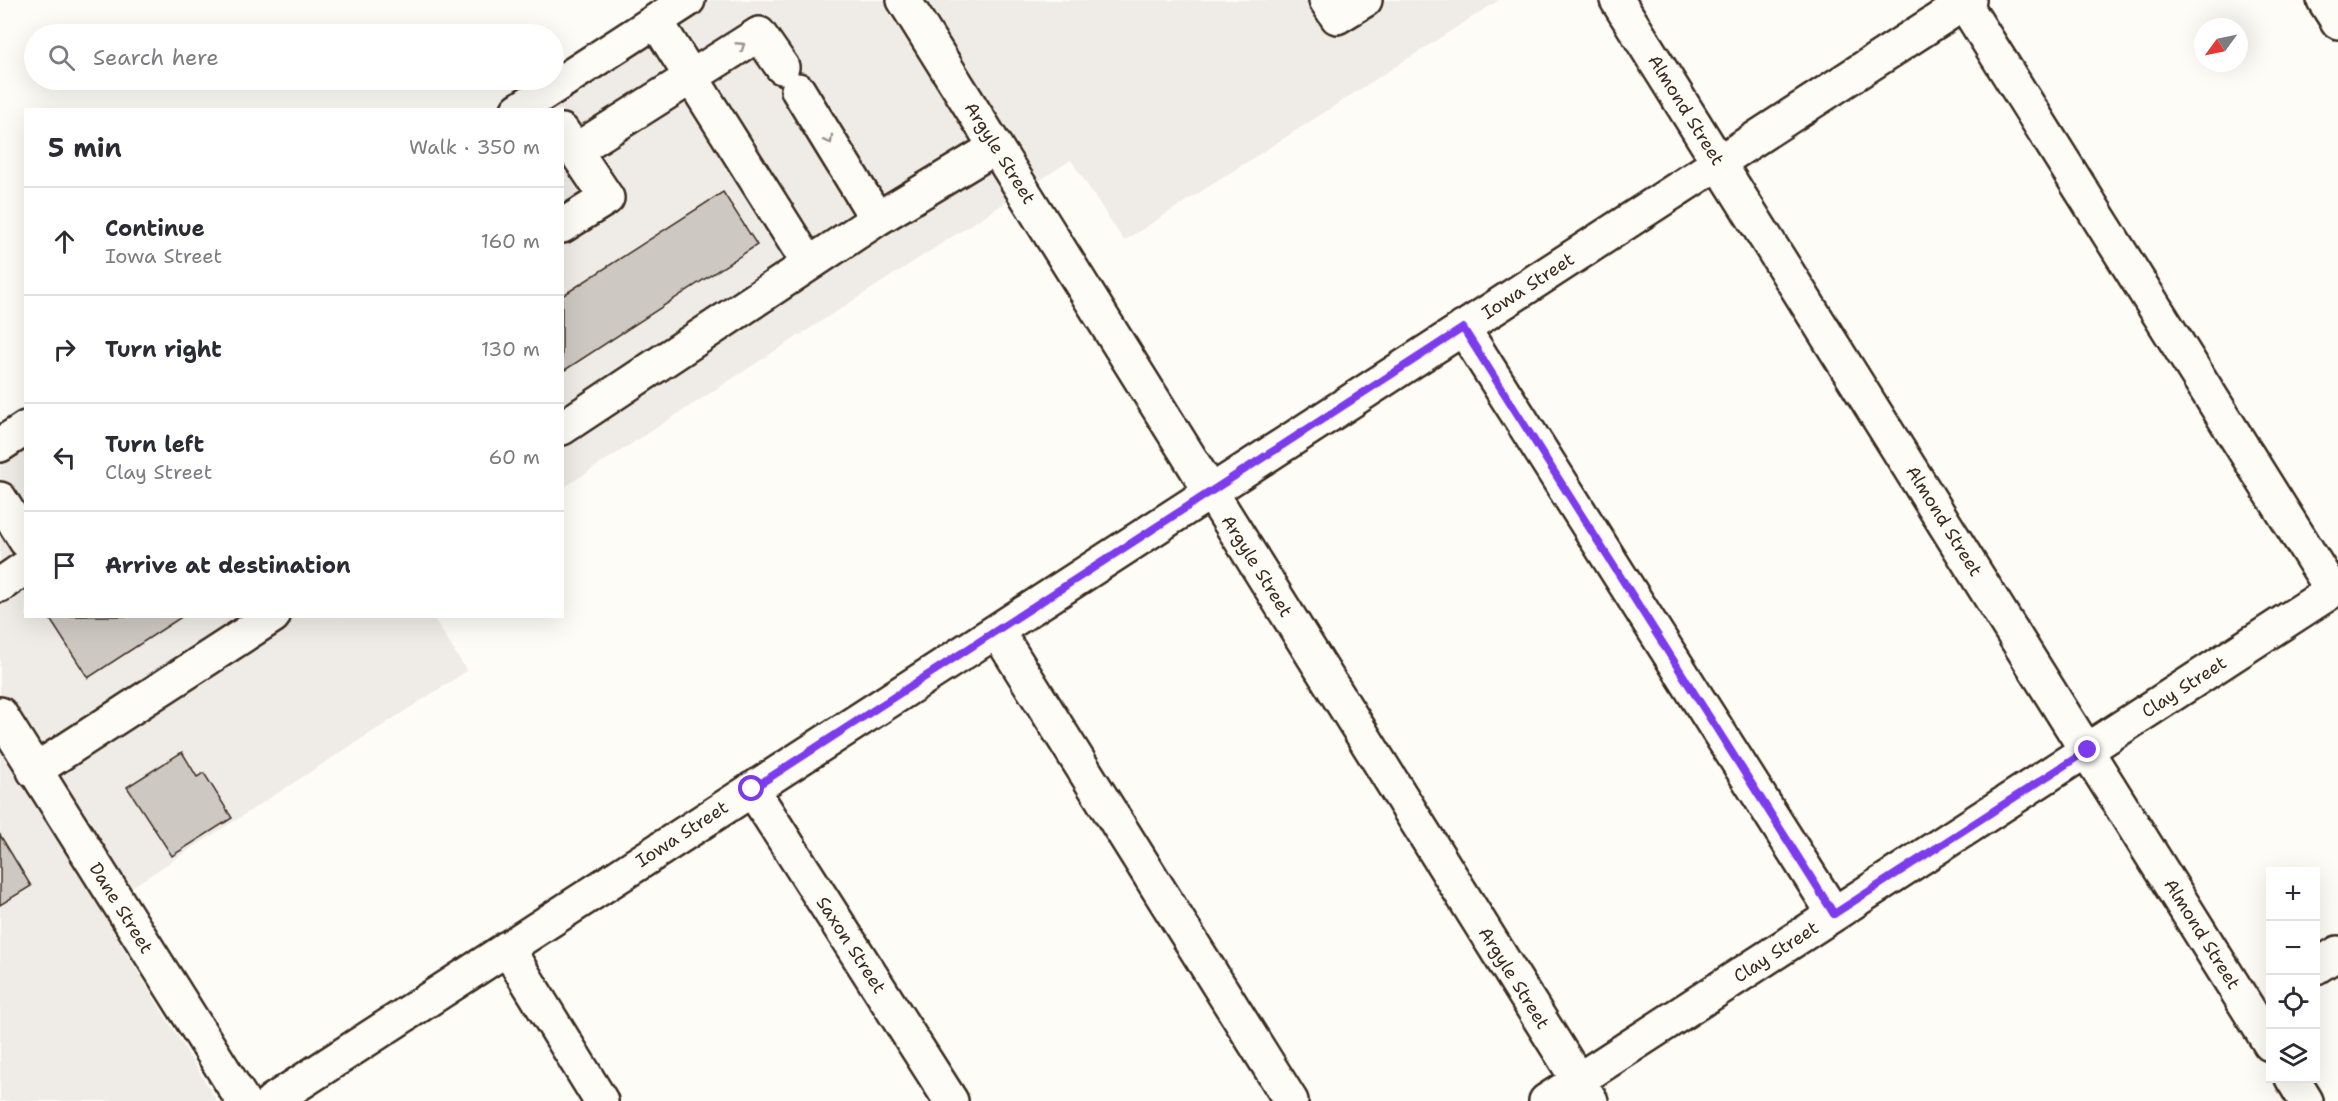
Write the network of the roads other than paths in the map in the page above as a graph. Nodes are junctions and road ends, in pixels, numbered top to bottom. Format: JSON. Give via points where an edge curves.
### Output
{"nodes":[{"id":1,"x":688,"y":0,"type":"edge"},
{"id":2,"x":904,"y":0,"type":"edge"},
{"id":3,"x":1326,"y":0,"type":"edge"},
{"id":4,"x":1365,"y":0,"type":"edge"},
{"id":5,"x":1617,"y":0,"type":"edge"},
{"id":6,"x":2325,"y":0,"type":"edge"},
{"id":7,"x":1966,"y":2,"type":"edge"},
{"id":8,"x":656,"y":21,"type":"junction"},
{"id":9,"x":2338,"y":22,"type":"edge"},
{"id":10,"x":692,"y":78,"type":"junction"},
{"id":11,"x":564,"y":84,"type":"edge"},
{"id":12,"x":556,"y":90,"type":"edge"},
{"id":13,"x":534,"y":105,"type":"edge"},
{"id":14,"x":569,"y":140,"type":"edge"},
{"id":15,"x":996,"y":147,"type":"junction"},
{"id":16,"x":1719,"y":162,"type":"junction"},
{"id":17,"x":877,"y":219,"type":"junction"},
{"id":18,"x":564,"y":225,"type":"edge"},
{"id":19,"x":809,"y":264,"type":"junction"},
{"id":20,"x":1463,"y":328,"type":"junction"},
{"id":21,"x":564,"y":427,"type":"edge"},
{"id":22,"x":24,"y":429,"type":"edge"},
{"id":23,"x":0,"y":445,"type":"edge"},
{"id":24,"x":1211,"y":492,"type":"junction"},
{"id":25,"x":0,"y":499,"type":"edge"},
{"id":26,"x":24,"y":538,"type":"edge"},
{"id":27,"x":24,"y":568,"type":"edge"},
{"id":28,"x":0,"y":585,"type":"edge"},
{"id":29,"x":2335,"y":589,"type":"edge"},
{"id":30,"x":270,"y":618,"type":"edge"},
{"id":31,"x":997,"y":631,"type":"junction"},
{"id":32,"x":0,"y":714,"type":"edge"},
{"id":33,"x":2088,"y":750,"type":"junction"},
{"id":34,"x":34,"y":771,"type":"junction"},
{"id":35,"x":752,"y":789,"type":"junction"},
{"id":36,"x":1834,"y":914,"type":"junction"},
{"id":37,"x":507,"y":948,"type":"junction"},
{"id":38,"x":2260,"y":1002,"type":"edge"},
{"id":39,"x":2267,"y":1029,"type":"edge"},
{"id":40,"x":2295,"y":1083,"type":"edge"},
{"id":41,"x":1584,"y":1091,"type":"edge"},
{"id":42,"x":243,"y":1101,"type":"edge"},
{"id":43,"x":272,"y":1101,"type":"edge"},
{"id":44,"x":602,"y":1101,"type":"edge"},
{"id":45,"x":951,"y":1101,"type":"edge"},
{"id":46,"x":1291,"y":1101,"type":"edge"},
{"id":47,"x":1546,"y":1101,"type":"edge"},
{"id":48,"x":2306,"y":1101,"type":"edge"}],
"edges":[{"from":1,"to":8,"type":"street"},
{"from":2,"to":15,"type":"street","name":"Argyle Street"},
{"from":3,"to":4,"type":"street","via":[[1336,17]]},
{"from":5,"to":16,"type":"street","name":"Almond Street"},
{"from":6,"to":9,"type":"street"},
{"from":7,"to":16,"type":"street","name":"Iowa Street"},
{"from":7,"to":29,"type":"street"},
{"from":8,"to":10,"type":"street"},
{"from":8,"to":11,"type":"street"},
{"from":10,"to":14,"type":"street"},
{"from":10,"to":17,"type":"street","one_way":true,"via":[[759,34]]},
{"from":10,"to":19,"type":"street"},
{"from":12,"to":13,"type":"street"},
{"from":14,"to":18,"type":"street","via":[[607,198]]},
{"from":15,"to":17,"type":"street"},
{"from":15,"to":24,"type":"street","name":"Argyle Street"},
{"from":16,"to":20,"type":"street","name":"Iowa Street"},
{"from":16,"to":33,"type":"street","name":"Almond Street"},
{"from":17,"to":19,"type":"street"},
{"from":19,"to":21,"type":"street"},
{"from":20,"to":24,"type":"street","name":"Iowa Street"},
{"from":20,"to":36,"type":"street"},
{"from":22,"to":23,"type":"street"},
{"from":24,"to":31,"type":"street","name":"Iowa Street"},
{"from":24,"to":41,"type":"street","name":"Argyle Street"},
{"from":25,"to":26,"type":"street"},
{"from":27,"to":28,"type":"street"},
{"from":29,"to":33,"type":"street","name":"Clay Street"},
{"from":30,"to":34,"type":"street"},
{"from":31,"to":35,"type":"street","name":"Iowa Street"},
{"from":31,"to":46,"type":"street"},
{"from":32,"to":34,"type":"street","name":"Dane Street"},
{"from":33,"to":36,"type":"street","name":"Clay Street"},
{"from":33,"to":38,"type":"street","name":"Almond Street"},
{"from":34,"to":42,"type":"street","name":"Dane Street"},
{"from":35,"to":37,"type":"street","name":"Iowa Street"},
{"from":35,"to":45,"type":"street","name":"Saxon Street"},
{"from":36,"to":41,"type":"street","name":"Clay Street"},
{"from":37,"to":43,"type":"street","name":"Iowa Street"},
{"from":37,"to":44,"type":"street"},
{"from":38,"to":39,"type":"street","name":"Almond Street"},
{"from":40,"to":48,"type":"street"},
{"from":41,"to":47,"type":"street","name":"Clay Street"}]}
